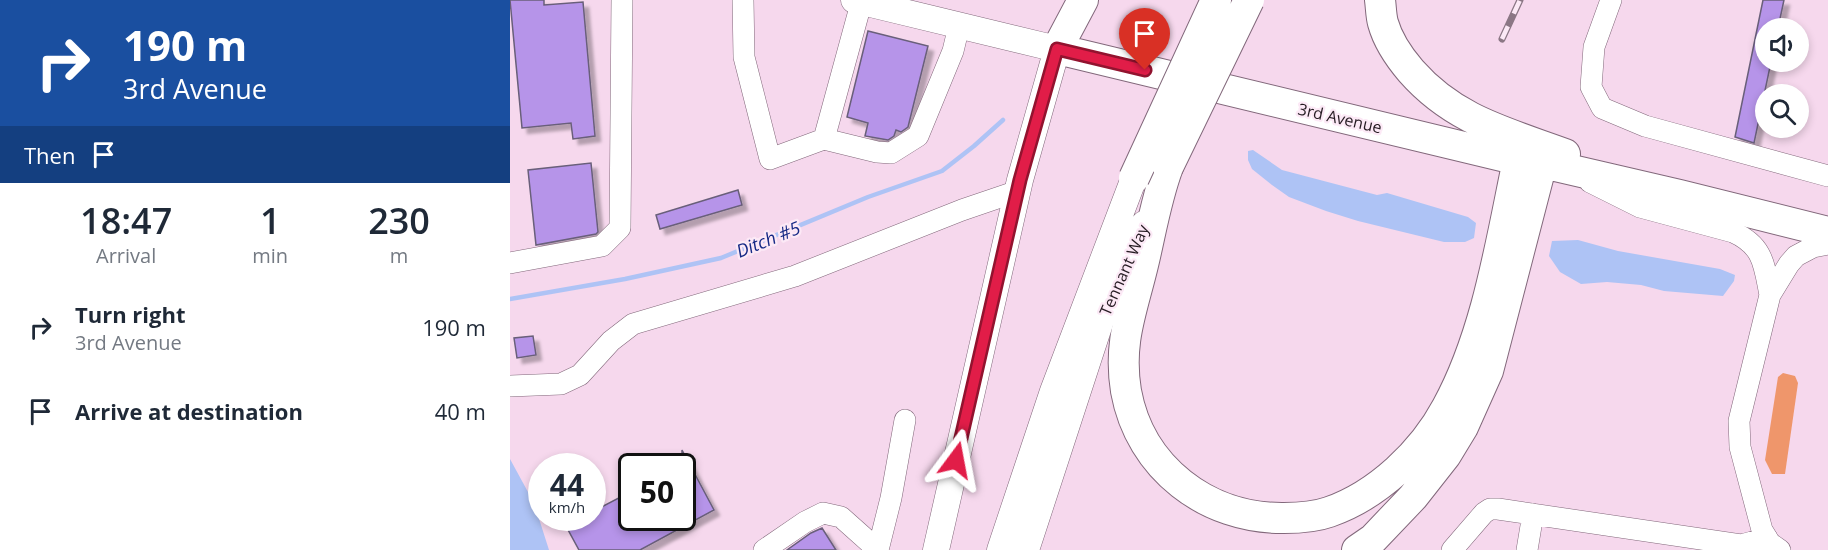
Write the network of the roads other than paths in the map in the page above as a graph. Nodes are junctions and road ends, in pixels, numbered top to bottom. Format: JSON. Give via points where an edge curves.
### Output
{"nodes":[{"id":1,"x":622,"y":0,"type":"edge"},
{"id":2,"x":743,"y":0,"type":"edge"},
{"id":3,"x":1083,"y":0,"type":"edge"},
{"id":4,"x":1216,"y":0,"type":"edge"},
{"id":5,"x":1248,"y":0,"type":"edge"},
{"id":6,"x":1380,"y":0,"type":"edge"},
{"id":7,"x":1611,"y":0,"type":"edge"},
{"id":8,"x":859,"y":1,"type":"edge"},
{"id":9,"x":959,"y":26,"type":"junction"},
{"id":10,"x":1057,"y":49,"type":"junction"},
{"id":11,"x":824,"y":139,"type":"junction"},
{"id":12,"x":1543,"y":164,"type":"junction"},
{"id":13,"x":1828,"y":176,"type":"edge"},
{"id":14,"x":1146,"y":187,"type":"junction"},
{"id":15,"x":1018,"y":191,"type":"junction"},
{"id":16,"x":1680,"y":195,"type":"junction"},
{"id":17,"x":1828,"y":232,"type":"edge"},
{"id":18,"x":1828,"y":244,"type":"edge"},
{"id":19,"x":510,"y":263,"type":"edge"},
{"id":20,"x":1770,"y":295,"type":"junction"},
{"id":21,"x":510,"y":386,"type":"edge"},
{"id":22,"x":905,"y":420,"type":"dead end"},
{"id":23,"x":1533,"y":514,"type":"junction"},
{"id":24,"x":1771,"y":546,"type":"edge"},
{"id":25,"x":764,"y":550,"type":"edge"},
{"id":26,"x":878,"y":550,"type":"edge"},
{"id":27,"x":936,"y":550,"type":"edge"},
{"id":28,"x":1000,"y":550,"type":"edge"},
{"id":29,"x":1026,"y":550,"type":"edge"},
{"id":30,"x":1357,"y":550,"type":"edge"},
{"id":31,"x":1452,"y":550,"type":"edge"},
{"id":32,"x":1528,"y":550,"type":"edge"}],
"edges":[{"from":1,"to":19,"type":"lane","via":[[620,228],[602,246]]},
{"from":2,"to":11,"type":"lane","via":[[744,57],[770,159]]},
{"from":3,"to":10,"type":"highway"},
{"from":4,"to":14,"type":"highway","name":"Tennant Way","bridge":true},
{"from":5,"to":14,"type":"highway","name":"Tennant Way","bridge":true,"via":[[1168,167]]},
{"from":6,"to":16,"type":"highway","via":[[1383,23],[1396,53],[1424,85],[1452,108],[1487,126]]},
{"from":7,"to":13,"type":"lane","via":[[1594,47],[1591,87],[1602,108],[1645,126]]},
{"from":8,"to":9,"type":"main road","name":"3rd Avenue"},
{"from":8,"to":11,"type":"lane"},
{"from":9,"to":10,"type":"main road","name":"3rd Avenue"},
{"from":9,"to":11,"type":"lane","via":[[953,51],[918,136],[891,153]]},
{"from":10,"to":12,"type":"highway","name":"3rd Avenue"},
{"from":10,"to":15,"type":"main road"},
{"from":12,"to":14,"type":"highway","via":[[1494,272],[1466,366],[1447,407],[1426,439],[1395,472],[1348,503],[1328,513],[1301,518],[1248,516],[1204,500],[1168,473],[1140,434],[1126,392],[1124,340],[1143,266]]},
{"from":12,"to":16,"type":"highway","name":"3rd Avenue"},
{"from":12,"to":20,"type":"lane","via":[[1640,207],[1747,238],[1764,264]]},
{"from":12,"to":30,"type":"highway","via":[[1488,371],[1463,427],[1413,497],[1373,539]]},
{"from":14,"to":28,"type":"main road","name":"Tennant Way","via":[[1053,391]]},
{"from":14,"to":29,"type":"main road","name":"Tennant Way"},
{"from":15,"to":21,"type":"lane","via":[[795,276],[633,324],[611,341],[580,375],[561,384]]},
{"from":15,"to":27,"type":"main road"},
{"from":16,"to":17,"type":"highway","name":"3rd Avenue"},
{"from":18,"to":20,"type":"lane","via":[[1796,256]]},
{"from":20,"to":24,"type":"lane","via":[[1739,421],[1745,470],[1762,530]]},
{"from":22,"to":26,"type":"lane"},
{"from":23,"to":24,"type":"lane","via":[[1741,545]]},
{"from":23,"to":31,"type":"lane","via":[[1490,509]]},
{"from":23,"to":32,"type":"lane"},
{"from":25,"to":26,"type":"lane","via":[[823,513],[841,518]]}]}
